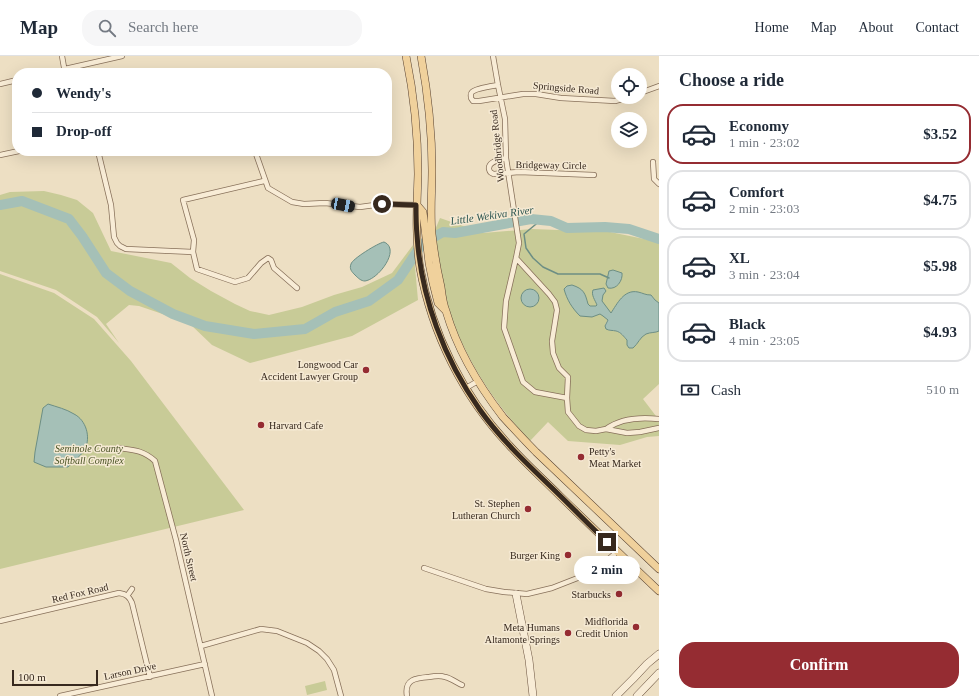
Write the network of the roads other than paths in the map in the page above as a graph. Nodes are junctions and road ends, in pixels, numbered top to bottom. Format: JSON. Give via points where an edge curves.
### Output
{"nodes":[{"id":1,"x":62,"y":56,"type":"edge"},
{"id":2,"x":122,"y":56,"type":"edge"},
{"id":3,"x":406,"y":56,"type":"edge"},
{"id":4,"x":421,"y":56,"type":"edge"},
{"id":5,"x":493,"y":56,"type":"edge"},
{"id":6,"x":64,"y":68,"type":"edge"},
{"id":7,"x":76,"y":68,"type":"edge"},
{"id":8,"x":12,"y":81,"type":"edge"},
{"id":9,"x":0,"y":84,"type":"edge"},
{"id":10,"x":498,"y":85,"type":"junction"},
{"id":11,"x":659,"y":86,"type":"edge"},
{"id":12,"x":647,"y":90,"type":"edge"},
{"id":13,"x":501,"y":97,"type":"junction"},
{"id":14,"x":611,"y":101,"type":"edge"},
{"id":15,"x":12,"y":152,"type":"edge"},
{"id":16,"x":0,"y":155,"type":"edge"},
{"id":17,"x":99,"y":156,"type":"edge"},
{"id":18,"x":256,"y":156,"type":"edge"},
{"id":19,"x":506,"y":158,"type":"junction"},
{"id":20,"x":653,"y":162,"type":"dead end"},
{"id":21,"x":508,"y":173,"type":"junction"},
{"id":22,"x":594,"y":175,"type":"dead end"},
{"id":23,"x":264,"y":181,"type":"junction"},
{"id":24,"x":659,"y":184,"type":"edge"},
{"id":25,"x":416,"y":205,"type":"junction"},
{"id":26,"x":193,"y":252,"type":"junction"},
{"id":27,"x":516,"y":258,"type":"junction"},
{"id":28,"x":298,"y":288,"type":"dead end"},
{"id":29,"x":445,"y":310,"type":"junction"},
{"id":30,"x":478,"y":381,"type":"junction"},
{"id":31,"x":466,"y":388,"type":"junction"},
{"id":32,"x":567,"y":398,"type":"junction"},
{"id":33,"x":659,"y":419,"type":"edge"},
{"id":34,"x":659,"y":428,"type":"edge"},
{"id":35,"x":606,"y":429,"type":"junction"},
{"id":36,"x":118,"y":448,"type":"dead end"},
{"id":37,"x":617,"y":552,"type":"junction"},
{"id":38,"x":424,"y":568,"type":"dead end"},
{"id":39,"x":659,"y":569,"type":"edge"},
{"id":40,"x":132,"y":589,"type":"dead end"},
{"id":41,"x":659,"y":592,"type":"edge"},
{"id":42,"x":516,"y":594,"type":"junction"},
{"id":43,"x":127,"y":596,"type":"junction"},
{"id":44,"x":0,"y":621,"type":"edge"},
{"id":45,"x":201,"y":646,"type":"junction"},
{"id":46,"x":659,"y":654,"type":"edge"},
{"id":47,"x":205,"y":664,"type":"junction"},
{"id":48,"x":659,"y":673,"type":"edge"},
{"id":49,"x":150,"y":676,"type":"junction"},
{"id":50,"x":462,"y":686,"type":"dead end"},
{"id":51,"x":60,"y":696,"type":"edge"},
{"id":52,"x":212,"y":696,"type":"edge"},
{"id":53,"x":341,"y":696,"type":"edge"},
{"id":54,"x":407,"y":696,"type":"edge"},
{"id":55,"x":533,"y":696,"type":"edge"},
{"id":56,"x":616,"y":696,"type":"edge"},
{"id":57,"x":637,"y":696,"type":"edge"}],
"edges":[{"from":1,"to":6,"type":"street"},
{"from":2,"to":7,"type":"street"},
{"from":3,"to":25,"type":"main road","via":[[416,128]]},
{"from":4,"to":29,"type":"main road","via":[[429,103],[432,233]]},
{"from":5,"to":10,"type":"street","name":"Woodbridge Road"},
{"from":8,"to":9,"type":"street"},
{"from":10,"to":13,"type":"street","name":"Woodbridge Road"},
{"from":10,"to":13,"type":"street","name":"Springside Road","via":[[476,89],[472,91],[471,98],[479,101]]},
{"from":11,"to":12,"type":"street"},
{"from":13,"to":14,"type":"street","name":"Springside Road","via":[[536,94]]},
{"from":13,"to":19,"type":"street","name":"Woodbridge Road","via":[[505,119]]},
{"from":15,"to":16,"type":"street"},
{"from":17,"to":26,"type":"street","via":[[117,243],[126,248]]},
{"from":18,"to":23,"type":"street"},
{"from":19,"to":21,"type":"street","name":"Woodbridge Road"},
{"from":19,"to":21,"type":"street","name":"Bridgeway Circle","via":[[496,160],[489,166],[489,170],[494,174]]},
{"from":20,"to":24,"type":"street","via":[[654,179]]},
{"from":21,"to":22,"type":"street","name":"Bridgeway Circle"},
{"from":21,"to":27,"type":"street","name":"Woodbridge Road","via":[[518,230]]},
{"from":23,"to":25,"type":"street","via":[[268,188],[283,197],[304,204],[335,203],[351,207],[382,204]]},
{"from":23,"to":26,"type":"street","via":[[183,200],[194,240]]},
{"from":25,"to":29,"type":"main road","via":[[423,212],[433,283],[438,303]]},
{"from":25,"to":31,"type":"main road","via":[[420,268],[429,306],[453,367]]},
{"from":26,"to":28,"type":"street","via":[[198,269],[235,282],[248,278],[268,258],[274,268]]},
{"from":27,"to":32,"type":"street","via":[[555,302],[557,310],[552,341],[553,353],[559,368],[568,377]]},
{"from":27,"to":32,"type":"street","name":"Woodbridge Road","via":[[506,301],[504,328],[510,347],[523,382],[535,392]]},
{"from":29,"to":30,"type":"main road"},
{"from":30,"to":31,"type":"street"},
{"from":30,"to":39,"type":"main road","via":[[504,418],[527,443]]},
{"from":31,"to":37,"type":"main road","via":[[508,444]]},
{"from":32,"to":35,"type":"street","via":[[568,412],[579,426],[586,430]]},
{"from":33,"to":35,"type":"street","via":[[637,418],[611,425]]},
{"from":34,"to":35,"type":"street","via":[[627,433]]},
{"from":36,"to":45,"type":"street","name":"North Street","via":[[144,453],[155,461]]},
{"from":37,"to":41,"type":"main road"},
{"from":37,"to":42,"type":"street","via":[[593,572],[552,588]]},
{"from":38,"to":42,"type":"street","via":[[486,588]]},
{"from":40,"to":43,"type":"street"},
{"from":42,"to":55,"type":"street"},
{"from":43,"to":44,"type":"street","name":"Red Fox Road","via":[[119,593]]},
{"from":43,"to":49,"type":"street","via":[[132,603]]},
{"from":45,"to":47,"type":"street","name":"North Street"},
{"from":45,"to":53,"type":"street","via":[[261,629],[277,631],[308,643],[327,659],[334,670]]},
{"from":46,"to":56,"type":"street"},
{"from":47,"to":49,"type":"street","name":"Larson Drive"},
{"from":47,"to":52,"type":"street","name":"North Street"},
{"from":48,"to":57,"type":"street"},
{"from":49,"to":51,"type":"street","name":"Larson Drive"},
{"from":50,"to":54,"type":"street","via":[[446,677],[420,678],[411,680],[406,690]]}]}
